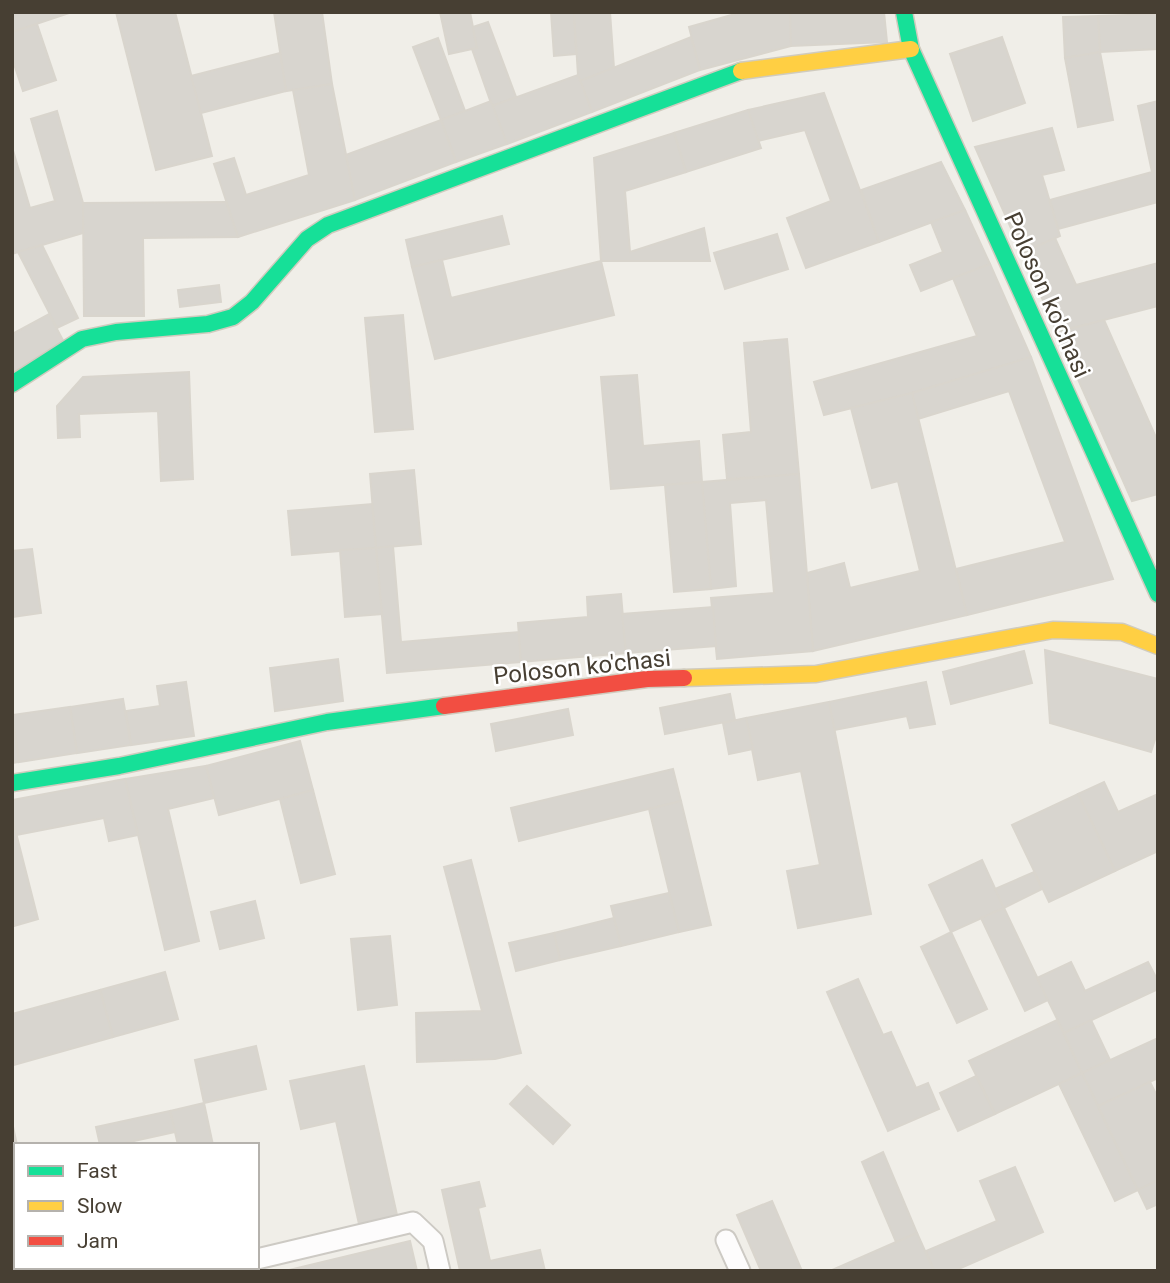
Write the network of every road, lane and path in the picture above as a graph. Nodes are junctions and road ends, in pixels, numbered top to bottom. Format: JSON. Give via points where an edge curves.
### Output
{"nodes":[{"id":1,"x":904,"y":12,"type":"edge"},
{"id":2,"x":911,"y":49,"type":"junction"},
{"id":3,"x":12,"y":384,"type":"edge"},
{"id":4,"x":1158,"y":594,"type":"edge"},
{"id":5,"x":1158,"y":646,"type":"edge"},
{"id":6,"x":12,"y":783,"type":"edge"},
{"id":7,"x":726,"y":1240,"type":"dead end"},
{"id":8,"x":259,"y":1259,"type":"edge"},
{"id":9,"x":440,"y":1271,"type":"edge"},
{"id":10,"x":740,"y":1271,"type":"edge"}],
"edges":[{"from":1,"to":2,"type":"street","name":"Poloson ko'chasi"},
{"from":2,"to":3,"type":"street","via":[[745,70],[341,220],[307,239],[233,317],[82,339]]},
{"from":2,"to":4,"type":"street","name":"Poloson ko'chasi"},
{"from":5,"to":6,"type":"street","name":"Poloson ko'chasi","via":[[1122,632],[1053,631],[816,674],[647,680],[327,722],[119,766]]},
{"from":7,"to":10,"type":"lane"},
{"from":8,"to":9,"type":"lane","via":[[414,1222],[433,1241]]}]}
